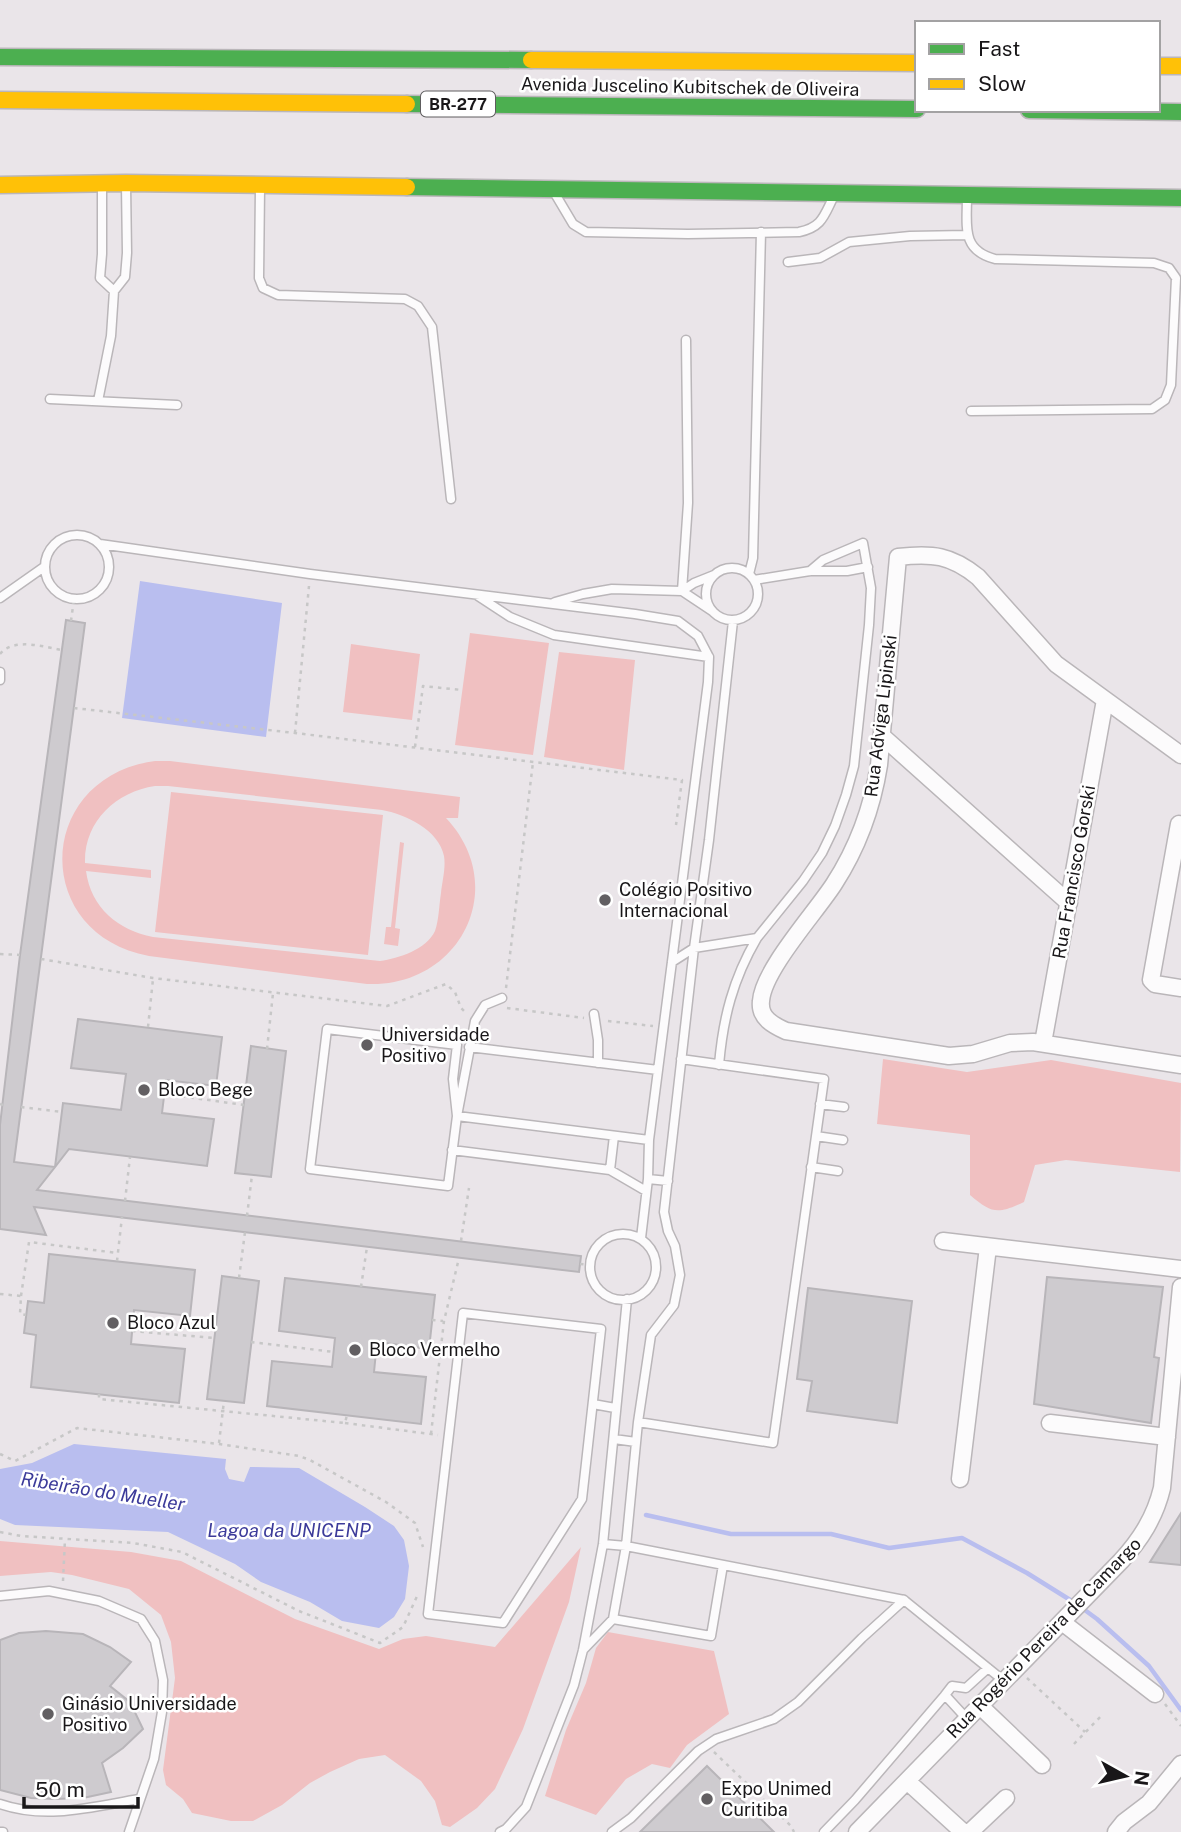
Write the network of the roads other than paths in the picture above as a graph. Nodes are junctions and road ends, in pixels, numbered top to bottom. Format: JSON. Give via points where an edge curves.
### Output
{"nodes":[{"id":1,"x":0,"y":44,"type":"edge"},
{"id":2,"x":0,"y":57,"type":"edge"},
{"id":3,"x":241,"y":57,"type":"junction"},
{"id":4,"x":915,"y":63,"type":"edge"},
{"id":5,"x":1160,"y":66,"type":"edge"},
{"id":6,"x":1181,"y":66,"type":"edge"},
{"id":7,"x":0,"y":100,"type":"edge"},
{"id":8,"x":98,"y":100,"type":"junction"},
{"id":9,"x":915,"y":109,"type":"edge"},
{"id":10,"x":1130,"y":112,"type":"edge"},
{"id":11,"x":1181,"y":113,"type":"edge"},
{"id":12,"x":0,"y":117,"type":"edge"},
{"id":13,"x":126,"y":183,"type":"junction"},
{"id":14,"x":102,"y":184,"type":"junction"},
{"id":15,"x":0,"y":185,"type":"edge"},
{"id":16,"x":260,"y":185,"type":"junction"},
{"id":17,"x":552,"y":189,"type":"junction"},
{"id":18,"x":835,"y":194,"type":"junction"},
{"id":19,"x":967,"y":194,"type":"junction"},
{"id":20,"x":1181,"y":198,"type":"edge"},
{"id":21,"x":761,"y":232,"type":"junction"},
{"id":22,"x":967,"y":235,"type":"junction"},
{"id":23,"x":788,"y":262,"type":"dead end"},
{"id":24,"x":114,"y":291,"type":"junction"},
{"id":25,"x":686,"y":340,"type":"dead end"},
{"id":26,"x":50,"y":400,"type":"dead end"},
{"id":27,"x":97,"y":401,"type":"junction"},
{"id":28,"x":177,"y":405,"type":"dead end"},
{"id":29,"x":971,"y":411,"type":"dead end"},
{"id":30,"x":451,"y":499,"type":"dead end"},
{"id":31,"x":100,"y":544,"type":"junction"},
{"id":32,"x":44,"y":567,"type":"junction"},
{"id":33,"x":868,"y":567,"type":"junction"},
{"id":34,"x":810,"y":571,"type":"junction"},
{"id":35,"x":715,"y":575,"type":"junction"},
{"id":36,"x":751,"y":577,"type":"junction"},
{"id":37,"x":682,"y":591,"type":"junction"},
{"id":38,"x":475,"y":595,"type":"junction"},
{"id":39,"x":0,"y":598,"type":"edge"},
{"id":40,"x":549,"y":603,"type":"junction"},
{"id":41,"x":712,"y":611,"type":"junction"},
{"id":42,"x":733,"y":621,"type":"junction"},
{"id":43,"x":709,"y":657,"type":"junction"},
{"id":44,"x":0,"y":673,"type":"edge"},
{"id":45,"x":0,"y":680,"type":"edge"},
{"id":46,"x":1105,"y":701,"type":"junction"},
{"id":47,"x":882,"y":736,"type":"junction"},
{"id":48,"x":1181,"y":755,"type":"edge"},
{"id":49,"x":1179,"y":824,"type":"dead end"},
{"id":50,"x":1069,"y":903,"type":"junction"},
{"id":51,"x":757,"y":938,"type":"junction"},
{"id":52,"x":694,"y":948,"type":"junction"},
{"id":53,"x":672,"y":962,"type":"junction"},
{"id":54,"x":1181,"y":988,"type":"edge"},
{"id":55,"x":503,"y":997,"type":"road end"},
{"id":56,"x":595,"y":1017,"type":"road end"},
{"id":57,"x":1043,"y":1043,"type":"junction"},
{"id":58,"x":469,"y":1048,"type":"junction"},
{"id":59,"x":681,"y":1059,"type":"junction"},
{"id":60,"x":598,"y":1063,"type":"junction"},
{"id":61,"x":719,"y":1065,"type":"junction"},
{"id":62,"x":1181,"y":1065,"type":"edge"},
{"id":63,"x":658,"y":1070,"type":"junction"},
{"id":64,"x":820,"y":1104,"type":"junction"},
{"id":65,"x":844,"y":1107,"type":"dead end"},
{"id":66,"x":457,"y":1116,"type":"junction"},
{"id":67,"x":614,"y":1136,"type":"junction"},
{"id":68,"x":816,"y":1136,"type":"junction"},
{"id":69,"x":649,"y":1140,"type":"junction"},
{"id":70,"x":843,"y":1140,"type":"dead end"},
{"id":71,"x":453,"y":1150,"type":"junction"},
{"id":72,"x":811,"y":1167,"type":"junction"},
{"id":73,"x":610,"y":1170,"type":"junction"},
{"id":74,"x":838,"y":1171,"type":"dead end"},
{"id":75,"x":648,"y":1179,"type":"junction"},
{"id":76,"x":668,"y":1181,"type":"junction"},
{"id":77,"x":646,"y":1191,"type":"junction"},
{"id":78,"x":641,"y":1238,"type":"junction"},
{"id":79,"x":943,"y":1241,"type":"dead end"},
{"id":80,"x":988,"y":1247,"type":"junction"},
{"id":81,"x":1181,"y":1269,"type":"edge"},
{"id":82,"x":1181,"y":1287,"type":"edge"},
{"id":83,"x":627,"y":1299,"type":"junction"},
{"id":84,"x":593,"y":1404,"type":"junction"},
{"id":85,"x":615,"y":1408,"type":"junction"},
{"id":86,"x":638,"y":1422,"type":"junction"},
{"id":87,"x":1050,"y":1423,"type":"dead end"},
{"id":88,"x":1167,"y":1437,"type":"junction"},
{"id":89,"x":614,"y":1439,"type":"junction"},
{"id":90,"x":636,"y":1442,"type":"junction"},
{"id":91,"x":960,"y":1479,"type":"dead end"},
{"id":92,"x":603,"y":1544,"type":"junction"},
{"id":93,"x":626,"y":1546,"type":"junction"},
{"id":94,"x":723,"y":1565,"type":"junction"},
{"id":95,"x":0,"y":1596,"type":"edge"},
{"id":96,"x":904,"y":1600,"type":"junction"},
{"id":97,"x":613,"y":1619,"type":"junction"},
{"id":98,"x":1065,"y":1619,"type":"junction"},
{"id":99,"x":583,"y":1650,"type":"junction"},
{"id":100,"x":989,"y":1668,"type":"junction"},
{"id":101,"x":1004,"y":1681,"type":"junction"},
{"id":102,"x":1155,"y":1694,"type":"road end"},
{"id":103,"x":945,"y":1695,"type":"junction"},
{"id":104,"x":980,"y":1706,"type":"junction"},
{"id":105,"x":968,"y":1719,"type":"junction"},
{"id":106,"x":1181,"y":1764,"type":"edge"},
{"id":107,"x":1042,"y":1765,"type":"dead end"},
{"id":108,"x":907,"y":1781,"type":"junction"},
{"id":109,"x":1006,"y":1798,"type":"dead end"},
{"id":110,"x":139,"y":1800,"type":"junction"},
{"id":111,"x":0,"y":1804,"type":"edge"},
{"id":112,"x":129,"y":1832,"type":"edge"},
{"id":113,"x":500,"y":1832,"type":"edge"},
{"id":114,"x":612,"y":1832,"type":"edge"},
{"id":115,"x":824,"y":1832,"type":"edge"},
{"id":116,"x":857,"y":1832,"type":"edge"},
{"id":117,"x":963,"y":1832,"type":"edge"},
{"id":118,"x":970,"y":1832,"type":"edge"},
{"id":119,"x":1116,"y":1832,"type":"edge"}],
"edges":[{"from":1,"to":3,"type":"main road"},
{"from":2,"to":3,"type":"main road","name":"Avenida Juscelino Kubitschek de Oliveira"},
{"from":3,"to":4,"type":"main road","name":"Avenida Juscelino Kubitschek de Oliveira"},
{"from":5,"to":6,"type":"main road"},
{"from":7,"to":8,"type":"main road","name":"Avenida Juscelino Kubitschek de Oliveira","number":"BR-277"},
{"from":8,"to":9,"type":"main road","name":"Avenida Juscelino Kubitschek de Oliveira","number":"BR-277"},
{"from":8,"to":12,"type":"main road"},
{"from":10,"to":11,"type":"main road"},
{"from":13,"to":14,"type":"main road"},
{"from":13,"to":16,"type":"main road"},
{"from":13,"to":24,"type":"lane","via":[[125,277]]},
{"from":14,"to":15,"type":"main road"},
{"from":14,"to":24,"type":"lane","via":[[100,278]]},
{"from":16,"to":17,"type":"main road"},
{"from":16,"to":30,"type":"lane","via":[[259,278],[263,288],[278,295],[405,299],[418,306],[432,327]]},
{"from":17,"to":18,"type":"main road"},
{"from":17,"to":21,"type":"lane","via":[[573,224],[586,232]]},
{"from":18,"to":19,"type":"main road"},
{"from":18,"to":21,"type":"lane","via":[[812,229]]},
{"from":19,"to":20,"type":"main road"},
{"from":19,"to":22,"type":"lane"},
{"from":21,"to":36,"type":"lane"},
{"from":22,"to":23,"type":"lane","via":[[849,242],[820,258]]},
{"from":22,"to":29,"type":"lane","via":[[982,256],[995,259],[1154,264],[1169,268],[1176,278],[1171,385],[1165,400],[1152,409]]},
{"from":24,"to":27,"type":"lane","via":[[111,336]]},
{"from":25,"to":37,"type":"lane","via":[[688,503]]},
{"from":26,"to":27,"type":"lane"},
{"from":27,"to":28,"type":"lane"},
{"from":31,"to":32,"type":"lane","via":[[76,534],[64,536],[47,554]]},
{"from":31,"to":32,"type":"lane","via":[[108,557],[109,572],[90,596],[74,599],[60,594],[48,583]]},
{"from":31,"to":38,"type":"lane"},
{"from":32,"to":39,"type":"lane"},
{"from":33,"to":34,"type":"lane"},
{"from":33,"to":34,"type":"lane","via":[[863,543],[823,560]]},
{"from":33,"to":51,"type":"lane","via":[[869,625],[854,766],[846,794],[821,853]]},
{"from":34,"to":36,"type":"lane"},
{"from":35,"to":36,"type":"lane","via":[[738,569]]},
{"from":35,"to":37,"type":"lane"},
{"from":35,"to":41,"type":"lane","via":[[708,587]]},
{"from":36,"to":42,"type":"lane","via":[[758,595],[756,605]]},
{"from":37,"to":40,"type":"lane","via":[[612,589]]},
{"from":37,"to":41,"type":"lane"},
{"from":38,"to":40,"type":"lane"},
{"from":38,"to":43,"type":"lane","via":[[510,617],[554,635]]},
{"from":40,"to":43,"type":"lane","via":[[678,621],[698,636]]},
{"from":41,"to":42,"type":"lane"},
{"from":42,"to":52,"type":"lane"},
{"from":43,"to":53,"type":"lane"},
{"from":44,"to":45,"type":"lane"},
{"from":46,"to":47,"type":"street","name":"Rua Adviga Lipinski","via":[[1051,659],[964,566],[935,556],[898,557]]},
{"from":46,"to":48,"type":"street"},
{"from":46,"to":50,"type":"street","name":"Rua Francisco Gorski"},
{"from":47,"to":50,"type":"street"},
{"from":47,"to":57,"type":"street","name":"Rua Adviga Lipinski","via":[[874,793],[859,840],[772,972],[763,989],[761,1012],[777,1027],[794,1033],[936,1056],[973,1054],[1022,1042]]},
{"from":49,"to":54,"type":"street","via":[[1151,980]]},
{"from":50,"to":57,"type":"street","name":"Rua Francisco Gorski"},
{"from":51,"to":52,"type":"lane"},
{"from":51,"to":61,"type":"lane","via":[[728,1003]]},
{"from":52,"to":53,"type":"lane"},
{"from":52,"to":59,"type":"lane"},
{"from":53,"to":63,"type":"lane"},
{"from":55,"to":58,"type":"lane","via":[[485,1005],[475,1021]]},
{"from":56,"to":60,"type":"lane"},
{"from":57,"to":62,"type":"street"},
{"from":58,"to":60,"type":"lane"},
{"from":58,"to":66,"type":"lane"},
{"from":59,"to":61,"type":"lane"},
{"from":59,"to":76,"type":"lane"},
{"from":60,"to":63,"type":"lane"},
{"from":61,"to":64,"type":"lane","via":[[824,1079]]},
{"from":63,"to":69,"type":"lane"},
{"from":64,"to":65,"type":"lane"},
{"from":64,"to":68,"type":"lane"},
{"from":66,"to":67,"type":"lane"},
{"from":66,"to":71,"type":"lane"},
{"from":66,"to":71,"type":"lane","via":[[453,1079],[457,1045],[327,1029],[310,1169],[448,1186]]},
{"from":67,"to":69,"type":"lane"},
{"from":67,"to":73,"type":"lane"},
{"from":68,"to":70,"type":"lane"},
{"from":68,"to":72,"type":"lane"},
{"from":69,"to":75,"type":"lane"},
{"from":71,"to":73,"type":"lane"},
{"from":72,"to":74,"type":"lane"},
{"from":72,"to":86,"type":"lane","via":[[773,1443]]},
{"from":73,"to":77,"type":"lane"},
{"from":75,"to":76,"type":"lane"},
{"from":75,"to":77,"type":"lane"},
{"from":76,"to":86,"type":"lane","via":[[664,1212],[680,1275],[674,1305],[651,1335]]},
{"from":77,"to":78,"type":"lane"},
{"from":78,"to":83,"type":"lane","via":[[654,1254],[656,1274],[646,1292]]},
{"from":78,"to":83,"type":"lane","via":[[620,1233],[594,1250],[593,1279],[603,1293]]},
{"from":79,"to":80,"type":"street"},
{"from":80,"to":81,"type":"street"},
{"from":80,"to":91,"type":"street"},
{"from":82,"to":88,"type":"street","name":"Rua Rogério Pereira de Camargo"},
{"from":83,"to":85,"type":"lane"},
{"from":84,"to":84,"type":"lane","via":[[601,1329],[463,1313],[428,1614],[503,1623],[582,1499]]},
{"from":84,"to":85,"type":"lane"},
{"from":85,"to":89,"type":"lane"},
{"from":86,"to":90,"type":"lane"},
{"from":87,"to":88,"type":"street"},
{"from":88,"to":98,"type":"street","name":"Rua Rogério Pereira de Camargo","via":[[1154,1515],[1134,1547]]},
{"from":89,"to":90,"type":"lane"},
{"from":89,"to":92,"type":"lane"},
{"from":90,"to":93,"type":"lane"},
{"from":92,"to":93,"type":"lane"},
{"from":92,"to":99,"type":"lane"},
{"from":93,"to":94,"type":"lane"},
{"from":93,"to":97,"type":"lane"},
{"from":94,"to":96,"type":"lane"},
{"from":94,"to":97,"type":"lane","via":[[711,1636]]},
{"from":95,"to":110,"type":"lane","via":[[49,1591],[99,1601],[141,1619],[155,1641],[163,1680],[154,1759]]},
{"from":96,"to":100,"type":"lane"},
{"from":96,"to":114,"type":"lane","via":[[798,1702],[774,1719],[716,1738]]},
{"from":97,"to":99,"type":"lane"},
{"from":98,"to":101,"type":"street","name":"Rua Rogério Pereira de Camargo"},
{"from":98,"to":102,"type":"street"},
{"from":99,"to":113,"type":"lane","via":[[526,1807]]},
{"from":100,"to":101,"type":"lane"},
{"from":100,"to":103,"type":"lane","via":[[966,1688],[952,1686]]},
{"from":101,"to":104,"type":"street","name":"Rua Rogério Pereira de Camargo"},
{"from":103,"to":105,"type":"lane"},
{"from":103,"to":115,"type":"lane"},
{"from":104,"to":105,"type":"street","name":"Rua Rogério Pereira de Camargo"},
{"from":104,"to":107,"type":"street"},
{"from":105,"to":108,"type":"street","name":"Rua Rogério Pereira de Camargo"},
{"from":106,"to":119,"type":"street","via":[[1149,1803]]},
{"from":108,"to":116,"type":"street","name":"Rua Rogério Pereira de Camargo"},
{"from":108,"to":117,"type":"street"},
{"from":109,"to":118,"type":"street"},
{"from":110,"to":111,"type":"lane","via":[[58,1813]]},
{"from":110,"to":112,"type":"lane"}]}
